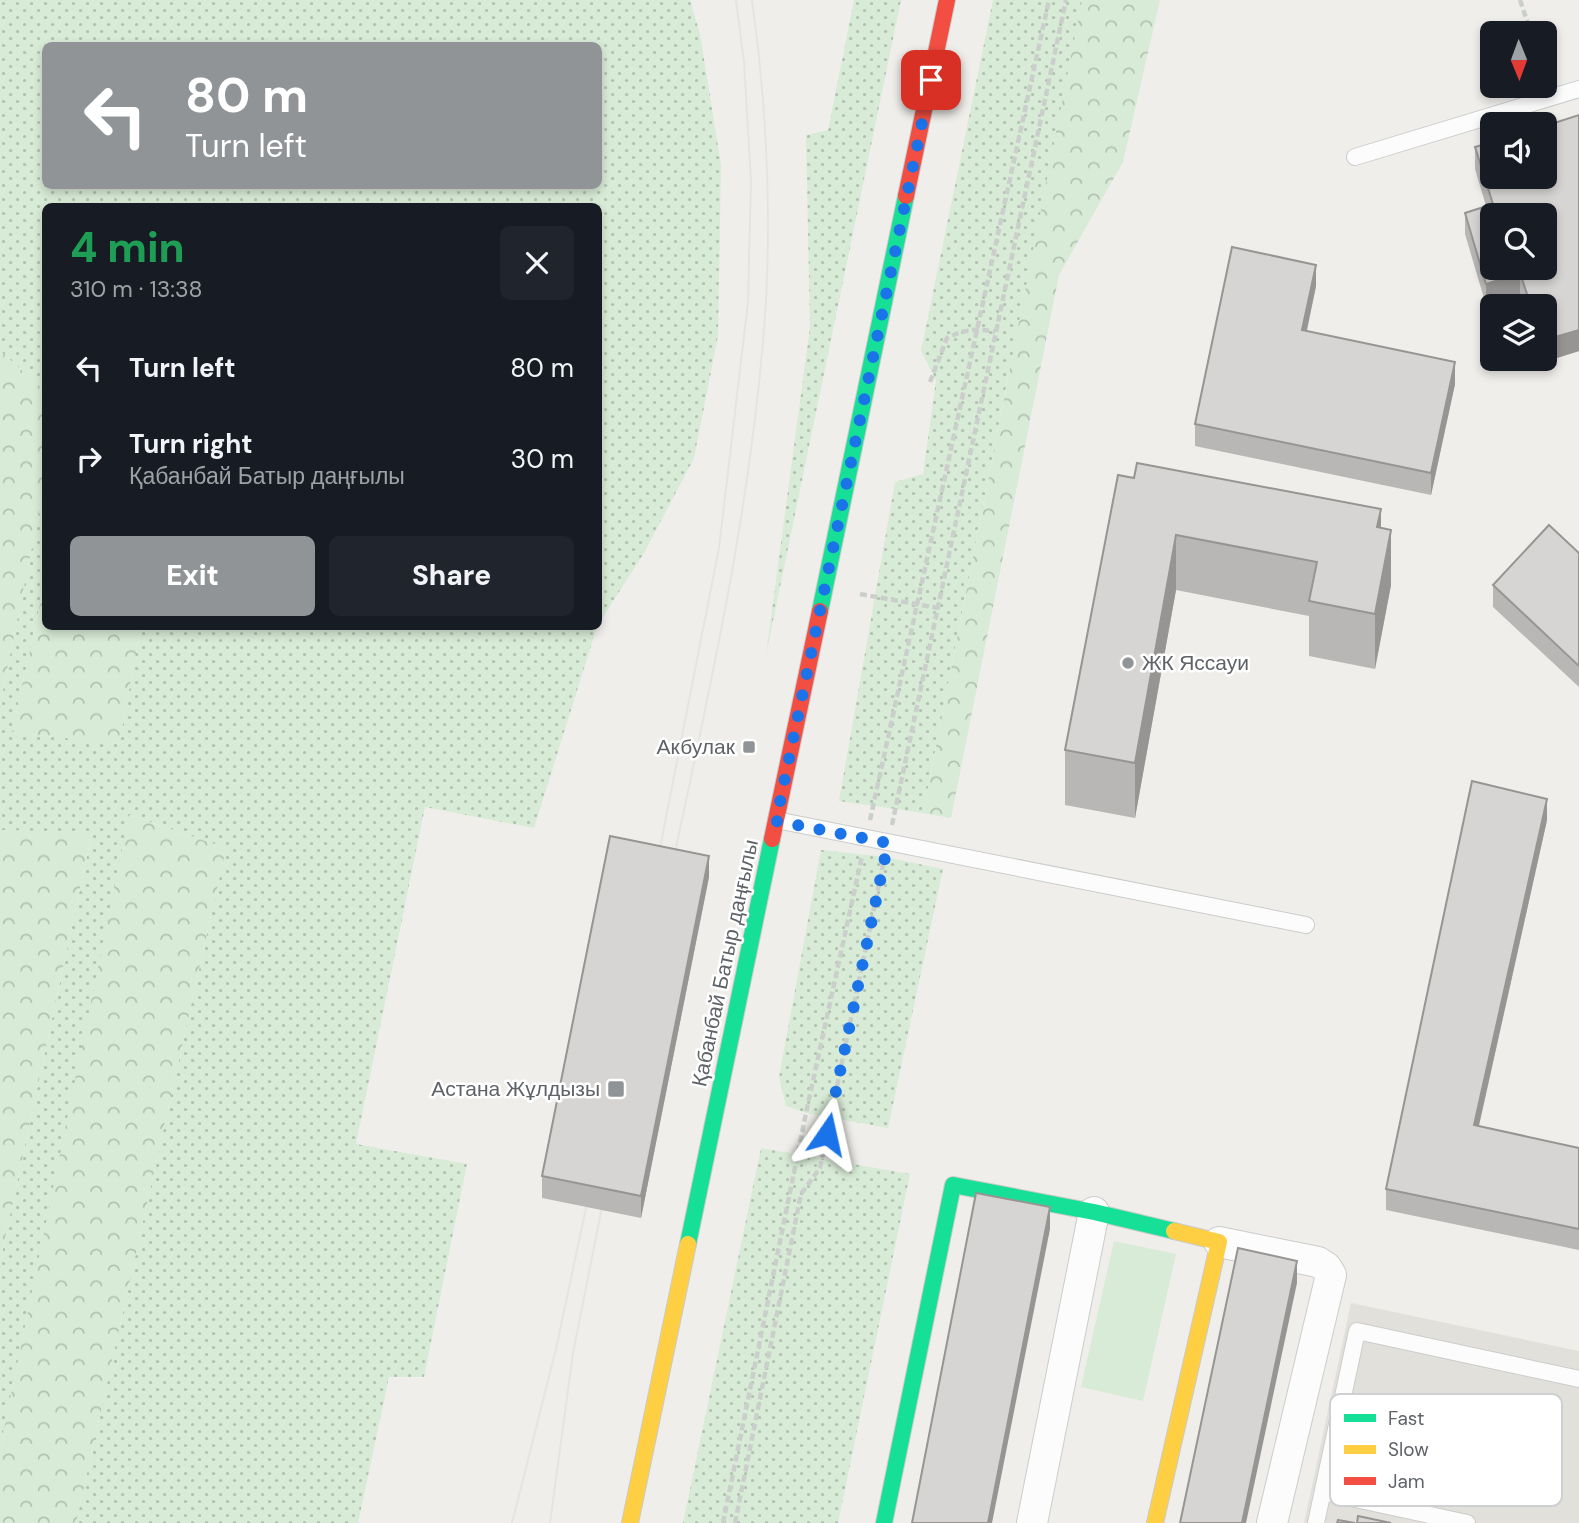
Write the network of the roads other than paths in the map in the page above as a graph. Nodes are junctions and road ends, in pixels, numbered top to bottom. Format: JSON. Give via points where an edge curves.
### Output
{"nodes":[{"id":1,"x":947,"y":0,"type":"edge"},
{"id":2,"x":1579,"y":89,"type":"edge"},
{"id":3,"x":1355,"y":157,"type":"dead end"},
{"id":4,"x":776,"y":821,"type":"junction"},
{"id":5,"x":1306,"y":925,"type":"dead end"},
{"id":6,"x":1094,"y":1212,"type":"junction"},
{"id":7,"x":1219,"y":1242,"type":"junction"},
{"id":8,"x":1579,"y":1379,"type":"edge"},
{"id":9,"x":1344,"y":1394,"type":"edge"},
{"id":10,"x":1330,"y":1459,"type":"edge"},
{"id":11,"x":1323,"y":1492,"type":"junction"},
{"id":12,"x":1330,"y":1494,"type":"edge"},
{"id":13,"x":1380,"y":1506,"type":"edge"},
{"id":14,"x":1432,"y":1519,"type":"edge"},
{"id":15,"x":630,"y":1523,"type":"edge"},
{"id":16,"x":884,"y":1523,"type":"edge"},
{"id":17,"x":1032,"y":1523,"type":"edge"},
{"id":18,"x":1155,"y":1523,"type":"edge"},
{"id":19,"x":1272,"y":1523,"type":"edge"},
{"id":20,"x":1316,"y":1523,"type":"edge"},
{"id":21,"x":1467,"y":1523,"type":"edge"}],
"edges":[{"from":1,"to":4,"type":"main road","name":"Қабанбай Батыр даңғылы"},
{"from":2,"to":3,"type":"lane"},
{"from":4,"to":5,"type":"lane"},
{"from":4,"to":15,"type":"main road","name":"Қабанбай Батыр даңғылы"},
{"from":6,"to":7,"type":"main road"},
{"from":6,"to":16,"type":"main road","via":[[953,1185]]},
{"from":6,"to":17,"type":"street"},
{"from":7,"to":18,"type":"main road"},
{"from":7,"to":19,"type":"street","via":[[1318,1262],[1331,1275]]},
{"from":8,"to":9,"type":"lane","via":[[1357,1331]]},
{"from":10,"to":11,"type":"lane"},
{"from":11,"to":12,"type":"lane"},
{"from":11,"to":20,"type":"lane"},
{"from":13,"to":14,"type":"lane"},
{"from":14,"to":21,"type":"lane"}]}
